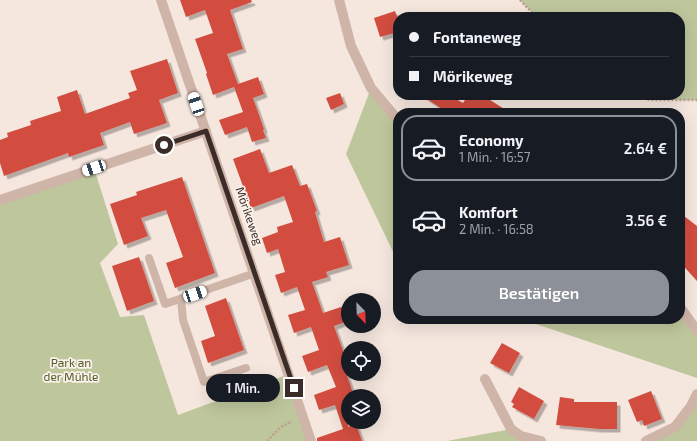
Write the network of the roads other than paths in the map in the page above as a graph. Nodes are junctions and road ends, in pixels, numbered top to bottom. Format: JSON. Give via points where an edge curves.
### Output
{"nodes":[{"id":1,"x":161,"y":0,"type":"edge"},
{"id":2,"x":339,"y":0,"type":"edge"},
{"id":3,"x":393,"y":114,"type":"edge"},
{"id":4,"x":206,"y":131,"type":"junction"},
{"id":5,"x":0,"y":200,"type":"edge"},
{"id":6,"x":148,"y":258,"type":"dead end"},
{"id":7,"x":255,"y":273,"type":"junction"},
{"id":8,"x":181,"y":299,"type":"junction"},
{"id":9,"x":685,"y":314,"type":"edge"},
{"id":10,"x":697,"y":331,"type":"edge"},
{"id":11,"x":246,"y":368,"type":"dead end"},
{"id":12,"x":485,"y":379,"type":"dead end"},
{"id":13,"x":697,"y":394,"type":"edge"},
{"id":14,"x":311,"y":441,"type":"edge"},
{"id":15,"x":541,"y":441,"type":"edge"},
{"id":16,"x":646,"y":441,"type":"edge"}],
"edges":[{"from":1,"to":4,"type":"street","name":"Mörikeweg"},
{"from":2,"to":3,"type":"street","via":[[351,46],[371,88]]},
{"from":4,"to":5,"type":"street"},
{"from":4,"to":7,"type":"street","name":"Mörikeweg"},
{"from":6,"to":8,"type":"lane","via":[[165,304]]},
{"from":7,"to":8,"type":"lane"},
{"from":7,"to":14,"type":"street","name":"Mörikeweg"},
{"from":8,"to":11,"type":"lane","via":[[183,320],[204,382]]},
{"from":9,"to":10,"type":"street"},
{"from":12,"to":15,"type":"street","via":[[511,429],[521,436]]},
{"from":13,"to":16,"type":"street","via":[[675,427]]}]}
